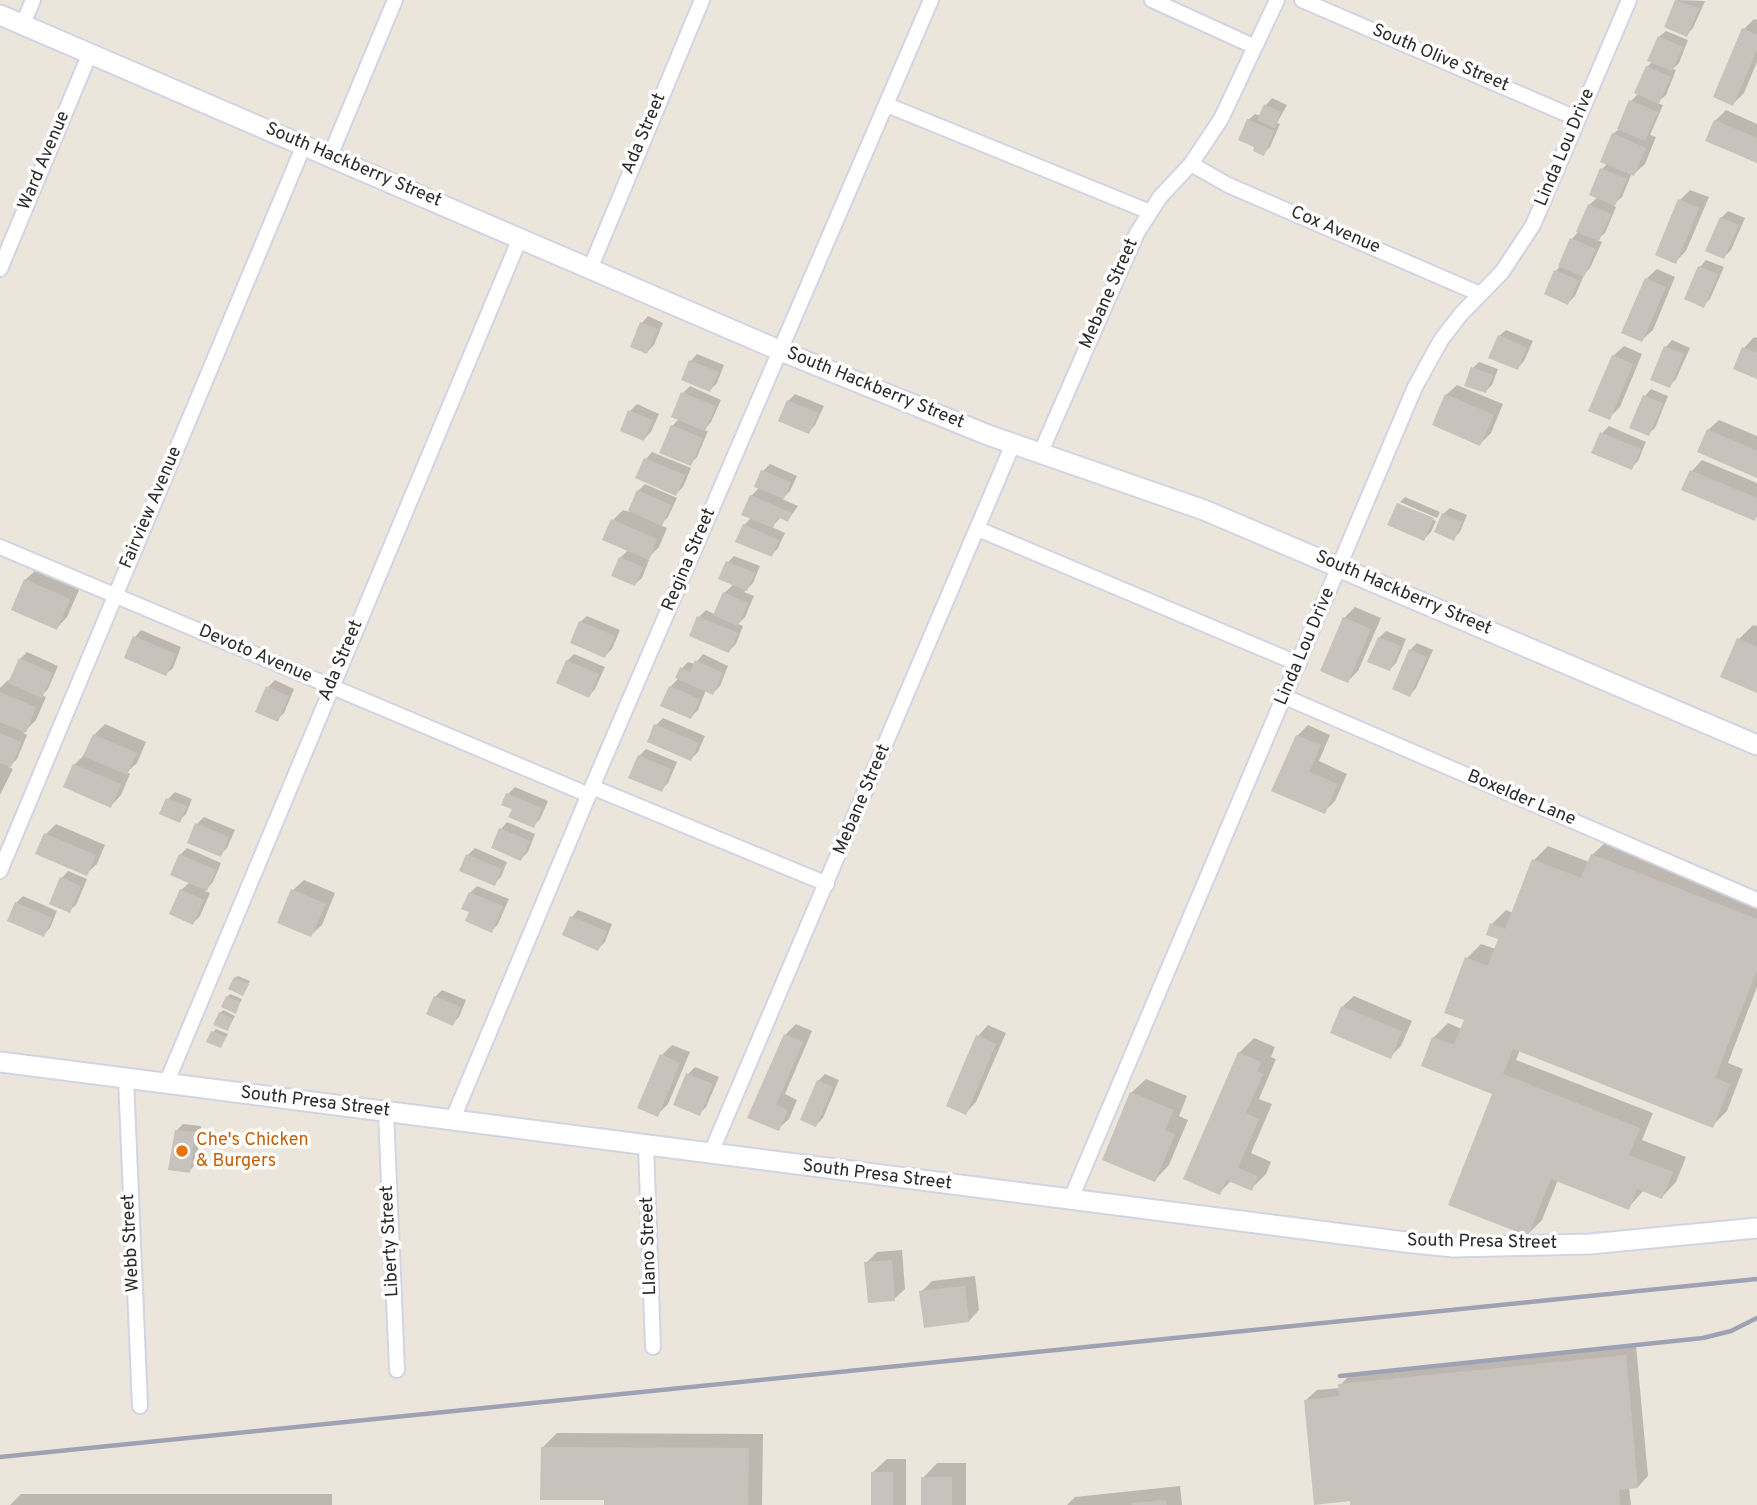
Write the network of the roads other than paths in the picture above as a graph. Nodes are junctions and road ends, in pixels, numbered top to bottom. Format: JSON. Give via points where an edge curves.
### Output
{"nodes":[{"id":1,"x":33,"y":0,"type":"edge"},
{"id":2,"x":396,"y":0,"type":"edge"},
{"id":3,"x":702,"y":0,"type":"edge"},
{"id":4,"x":931,"y":0,"type":"edge"},
{"id":5,"x":1152,"y":0,"type":"edge"},
{"id":6,"x":1277,"y":0,"type":"edge"},
{"id":7,"x":1302,"y":0,"type":"edge"},
{"id":8,"x":1629,"y":0,"type":"edge"},
{"id":9,"x":0,"y":15,"type":"edge"},
{"id":10,"x":23,"y":24,"type":"junction"},
{"id":11,"x":1253,"y":46,"type":"junction"},
{"id":12,"x":90,"y":53,"type":"junction"},
{"id":13,"x":887,"y":105,"type":"junction"},
{"id":14,"x":1578,"y":119,"type":"junction"},
{"id":15,"x":304,"y":145,"type":"junction"},
{"id":16,"x":330,"y":156,"type":"junction"},
{"id":17,"x":1191,"y":164,"type":"junction"},
{"id":18,"x":1150,"y":212,"type":"junction"},
{"id":19,"x":520,"y":238,"type":"junction"},
{"id":20,"x":0,"y":269,"type":"edge"},
{"id":21,"x":590,"y":269,"type":"junction"},
{"id":22,"x":1480,"y":294,"type":"junction"},
{"id":23,"x":781,"y":351,"type":"junction"},
{"id":24,"x":1013,"y":444,"type":"junction"},
{"id":25,"x":1040,"y":454,"type":"junction"},
{"id":26,"x":978,"y":528,"type":"junction"},
{"id":27,"x":0,"y":547,"type":"edge"},
{"id":28,"x":1339,"y":566,"type":"junction"},
{"id":29,"x":115,"y":596,"type":"junction"},
{"id":30,"x":1299,"y":664,"type":"junction"},
{"id":31,"x":331,"y":687,"type":"junction"},
{"id":32,"x":1285,"y":697,"type":"junction"},
{"id":33,"x":1757,"y":745,"type":"edge"},
{"id":34,"x":590,"y":791,"type":"junction"},
{"id":35,"x":0,"y":871,"type":"edge"},
{"id":36,"x":827,"y":884,"type":"junction"},
{"id":37,"x":1757,"y":900,"type":"edge"},
{"id":38,"x":0,"y":1062,"type":"edge"},
{"id":39,"x":126,"y":1079,"type":"junction"},
{"id":40,"x":166,"y":1084,"type":"junction"},
{"id":41,"x":386,"y":1112,"type":"junction"},
{"id":42,"x":452,"y":1121,"type":"junction"},
{"id":43,"x":646,"y":1145,"type":"junction"},
{"id":44,"x":710,"y":1155,"type":"junction"},
{"id":45,"x":1070,"y":1201,"type":"junction"},
{"id":46,"x":1757,"y":1228,"type":"edge"},
{"id":47,"x":653,"y":1347,"type":"dead end"},
{"id":48,"x":397,"y":1370,"type":"dead end"},
{"id":49,"x":140,"y":1406,"type":"dead end"}],
"edges":[{"from":1,"to":10,"type":"street"},
{"from":2,"to":16,"type":"street"},
{"from":3,"to":21,"type":"street","name":"Ada Street"},
{"from":4,"to":13,"type":"street","name":"Regina Street"},
{"from":5,"to":11,"type":"street"},
{"from":6,"to":11,"type":"street"},
{"from":7,"to":14,"type":"street","name":"South Olive Street"},
{"from":8,"to":14,"type":"street","name":"Linda Lou Drive"},
{"from":9,"to":10,"type":"main road","name":"South Hackberry Street"},
{"from":10,"to":12,"type":"main road","name":"South Hackberry Street"},
{"from":11,"to":17,"type":"street","via":[[1221,120]]},
{"from":12,"to":15,"type":"main road","name":"South Hackberry Street"},
{"from":12,"to":20,"type":"street","name":"Ward Avenue"},
{"from":13,"to":18,"type":"street"},
{"from":13,"to":23,"type":"street","name":"Regina Street"},
{"from":14,"to":22,"type":"street","name":"Linda Lou Drive","via":[[1533,225],[1502,272]]},
{"from":15,"to":16,"type":"main road","name":"South Hackberry Street"},
{"from":15,"to":29,"type":"street","name":"Fairview Avenue"},
{"from":16,"to":19,"type":"main road","name":"South Hackberry Street"},
{"from":17,"to":18,"type":"street","name":"Mebane Street"},
{"from":17,"to":22,"type":"street","name":"Cox Avenue","via":[[1228,185]]},
{"from":18,"to":25,"type":"street","name":"Mebane Street","via":[[1127,254]]},
{"from":19,"to":21,"type":"main road","name":"South Hackberry Street"},
{"from":19,"to":31,"type":"street","name":"Ada Street"},
{"from":21,"to":23,"type":"main road","name":"South Hackberry Street"},
{"from":22,"to":28,"type":"street","name":"Linda Lou Drive","via":[[1426,364]]},
{"from":23,"to":24,"type":"main road","name":"South Hackberry Street"},
{"from":23,"to":34,"type":"street","name":"Regina Street"},
{"from":24,"to":25,"type":"main road","name":"South Hackberry Street"},
{"from":24,"to":26,"type":"street","name":"Mebane Street"},
{"from":25,"to":28,"type":"main road","name":"South Hackberry Street","via":[[1204,510]]},
{"from":26,"to":30,"type":"street"},
{"from":26,"to":36,"type":"street","name":"Mebane Street"},
{"from":27,"to":29,"type":"street","name":"Devoto Avenue"},
{"from":28,"to":30,"type":"street","name":"Linda Lou Drive"},
{"from":28,"to":33,"type":"main road","name":"South Hackberry Street"},
{"from":29,"to":31,"type":"street","name":"Devoto Avenue"},
{"from":29,"to":35,"type":"street","name":"Fairview Avenue"},
{"from":30,"to":32,"type":"street","name":"Linda Lou Drive"},
{"from":31,"to":34,"type":"street","name":"Devoto Avenue"},
{"from":31,"to":40,"type":"street","name":"Ada Street"},
{"from":32,"to":37,"type":"street","name":"Boxelder Lane"},
{"from":32,"to":45,"type":"street","name":"Linda Lou Drive"},
{"from":34,"to":36,"type":"street","name":"Devoto Avenue"},
{"from":34,"to":42,"type":"street","name":"Regina Street"},
{"from":36,"to":44,"type":"street","name":"Mebane Street"},
{"from":38,"to":39,"type":"main road","name":"South Presa Street"},
{"from":39,"to":40,"type":"main road","name":"South Presa Street"},
{"from":39,"to":49,"type":"street","name":"Webb Street"},
{"from":40,"to":41,"type":"main road","name":"South Presa Street"},
{"from":41,"to":42,"type":"main road","name":"South Presa Street"},
{"from":41,"to":48,"type":"street","name":"Liberty Street"},
{"from":42,"to":43,"type":"main road","name":"South Presa Street"},
{"from":43,"to":44,"type":"main road","name":"South Presa Street"},
{"from":43,"to":47,"type":"street","name":"Llano Street"},
{"from":44,"to":45,"type":"main road","name":"South Presa Street"},
{"from":45,"to":46,"type":"main road","name":"South Presa Street","via":[[1452,1247],[1590,1244]]}]}
